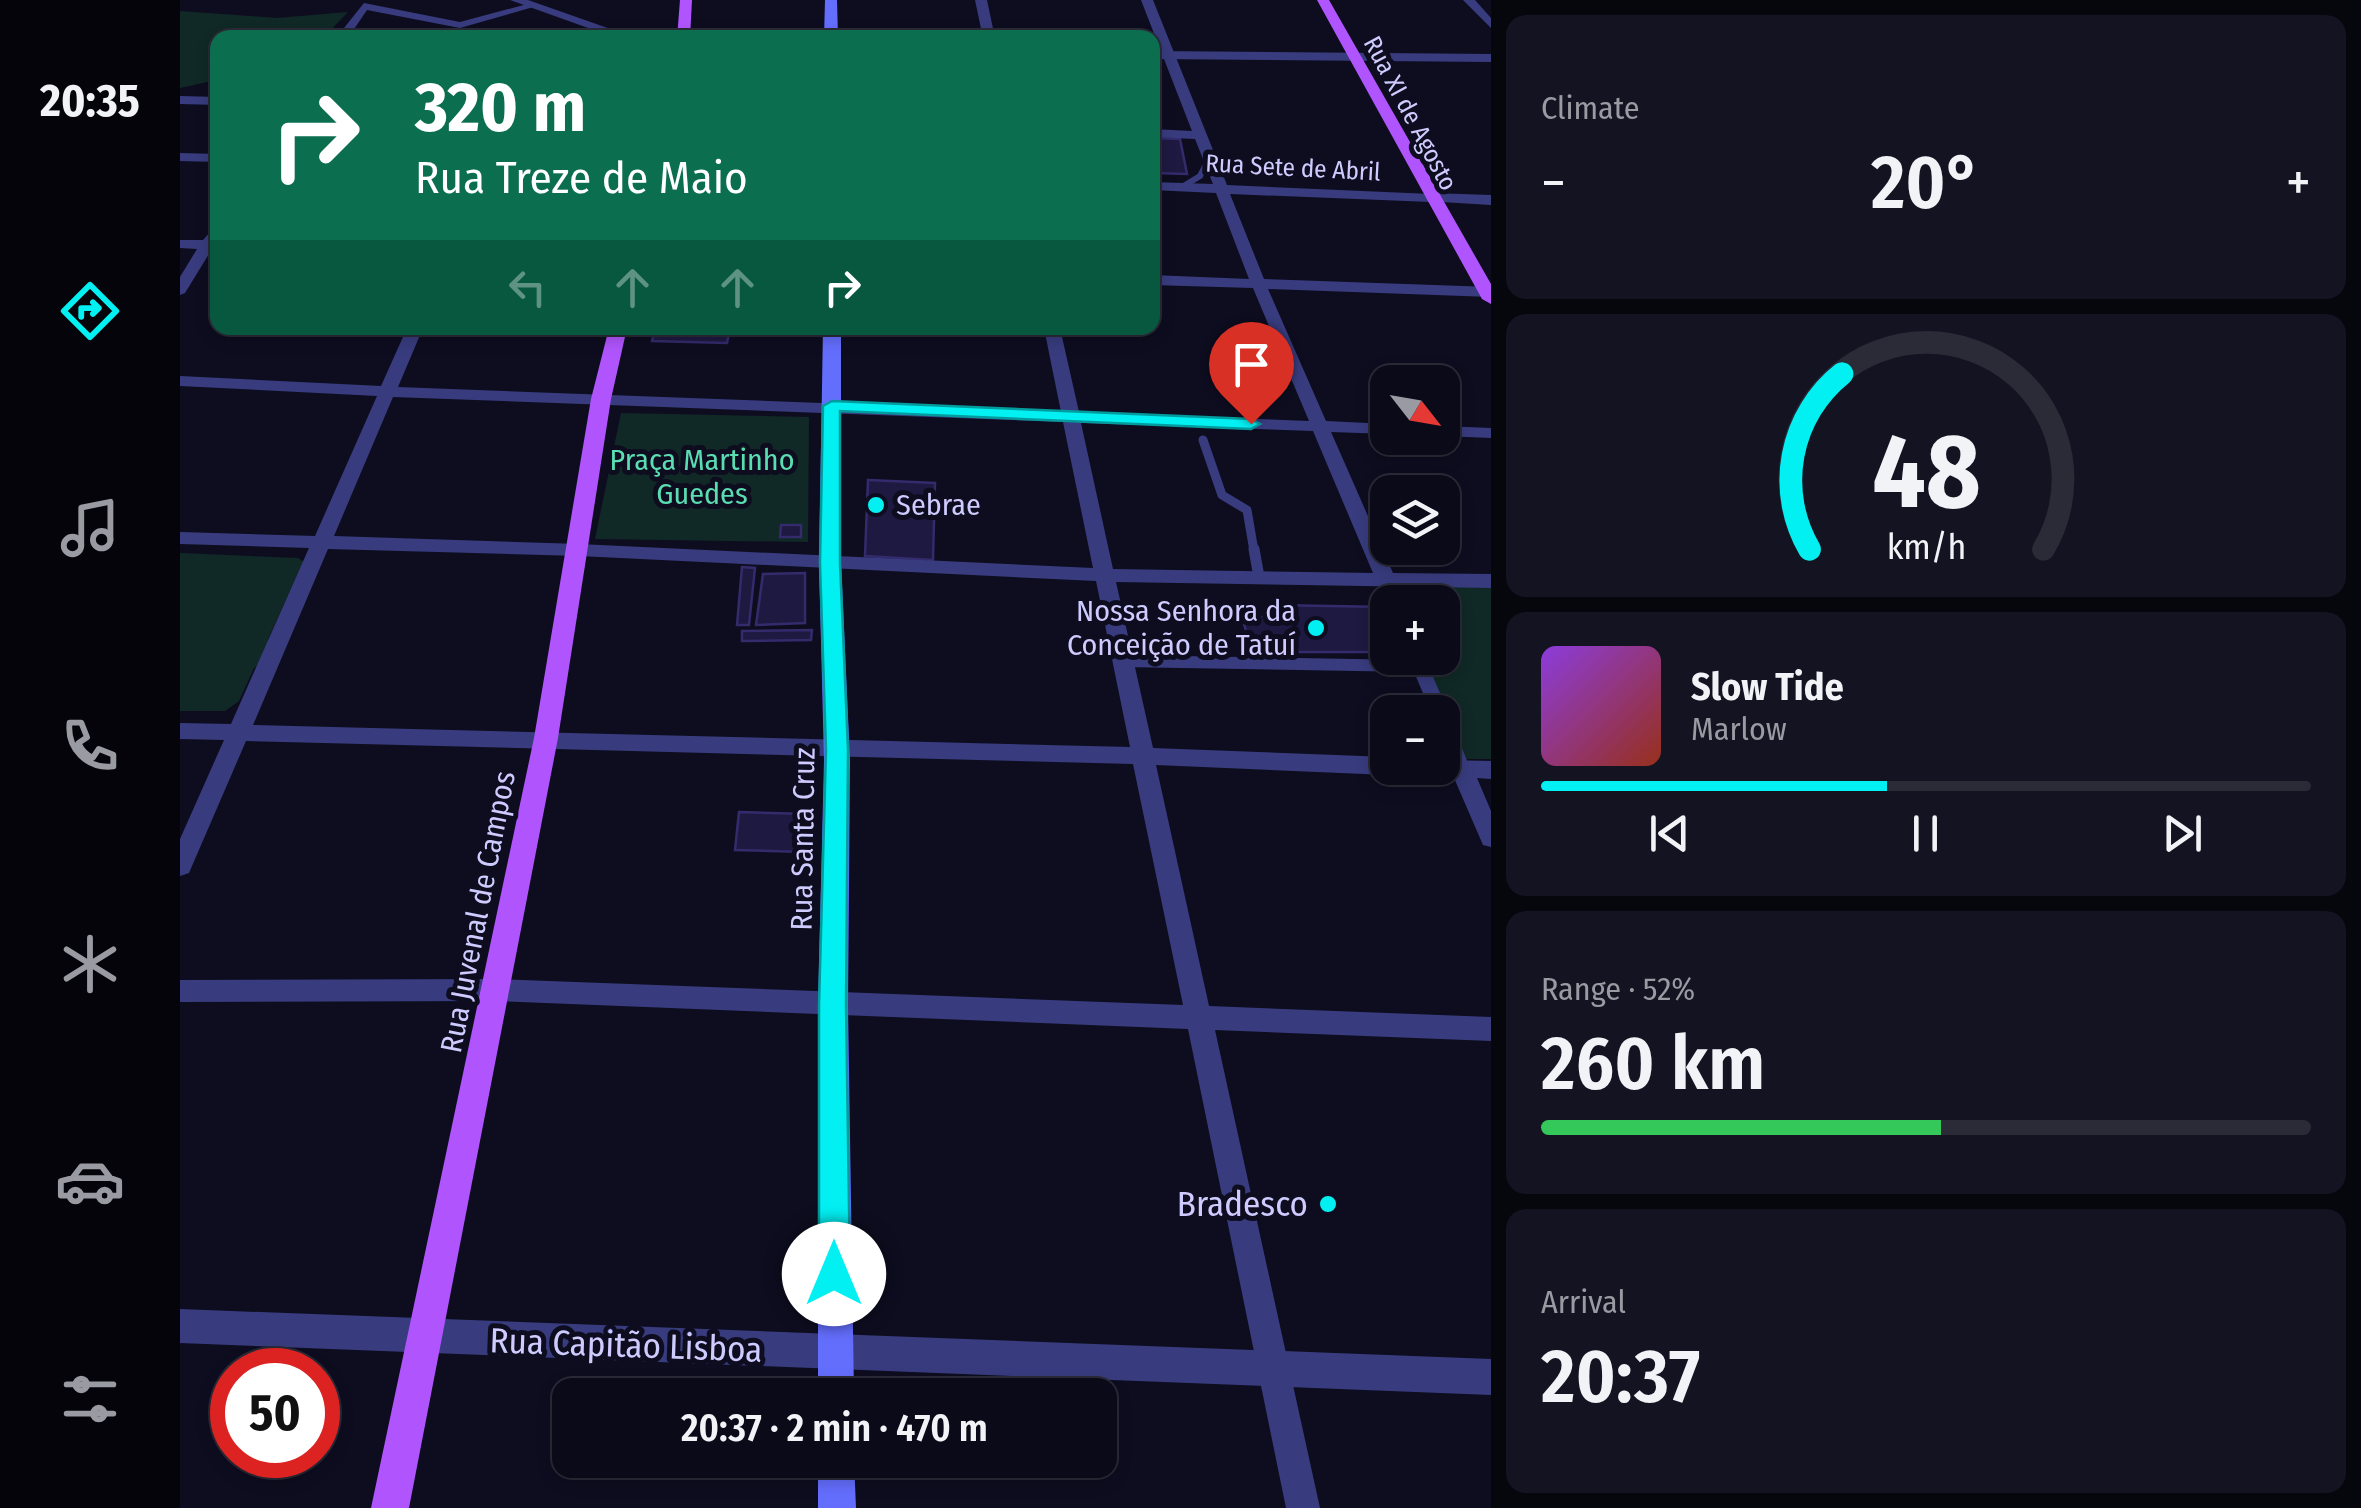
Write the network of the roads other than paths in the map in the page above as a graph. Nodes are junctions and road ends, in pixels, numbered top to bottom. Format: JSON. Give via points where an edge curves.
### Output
{"nodes":[{"id":1,"x":516,"y":0,"type":"edge"},
{"id":2,"x":686,"y":0,"type":"edge"},
{"id":3,"x":831,"y":0,"type":"edge"},
{"id":4,"x":982,"y":0,"type":"edge"},
{"id":5,"x":1147,"y":0,"type":"edge"},
{"id":6,"x":1322,"y":0,"type":"edge"},
{"id":7,"x":1469,"y":0,"type":"edge"},
{"id":8,"x":540,"y":5,"type":"edge"},
{"id":9,"x":1491,"y":25,"type":"edge"},
{"id":10,"x":348,"y":30,"type":"edge"},
{"id":11,"x":608,"y":30,"type":"edge"},
{"id":12,"x":684,"y":30,"type":"edge"},
{"id":13,"x":831,"y":30,"type":"edge"},
{"id":14,"x":988,"y":30,"type":"edge"},
{"id":15,"x":1154,"y":30,"type":"edge"},
{"id":16,"x":1160,"y":55,"type":"edge"},
{"id":17,"x":1358,"y":58,"type":"junction"},
{"id":18,"x":1491,"y":58,"type":"edge"},
{"id":19,"x":180,"y":100,"type":"edge"},
{"id":20,"x":210,"y":100,"type":"edge"},
{"id":21,"x":1160,"y":133,"type":"edge"},
{"id":22,"x":1199,"y":135,"type":"junction"},
{"id":23,"x":180,"y":157,"type":"edge"},
{"id":24,"x":210,"y":158,"type":"edge"},
{"id":25,"x":1209,"y":158,"type":"junction"},
{"id":26,"x":1160,"y":186,"type":"edge"},
{"id":27,"x":1182,"y":187,"type":"junction"},
{"id":28,"x":1222,"y":189,"type":"junction"},
{"id":29,"x":1431,"y":198,"type":"junction"},
{"id":30,"x":1491,"y":200,"type":"edge"},
{"id":31,"x":180,"y":244,"type":"edge"},
{"id":32,"x":210,"y":245,"type":"edge"},
{"id":33,"x":210,"y":248,"type":"edge"},
{"id":34,"x":1160,"y":280,"type":"edge"},
{"id":35,"x":1260,"y":284,"type":"junction"},
{"id":36,"x":180,"y":290,"type":"edge"},
{"id":37,"x":1489,"y":294,"type":"edge"},
{"id":38,"x":411,"y":335,"type":"edge"},
{"id":39,"x":616,"y":335,"type":"edge"},
{"id":40,"x":832,"y":335,"type":"edge"},
{"id":41,"x":1054,"y":335,"type":"edge"},
{"id":42,"x":180,"y":380,"type":"edge"},
{"id":43,"x":389,"y":392,"type":"junction"},
{"id":44,"x":601,"y":399,"type":"junction"},
{"id":45,"x":832,"y":406,"type":"junction"},
{"id":46,"x":1072,"y":417,"type":"junction"},
{"id":47,"x":1322,"y":427,"type":"junction"},
{"id":48,"x":1370,"y":428,"type":"edge"},
{"id":49,"x":1460,"y":432,"type":"edge"},
{"id":50,"x":1491,"y":433,"type":"edge"},
{"id":51,"x":1204,"y":440,"type":"dead end"},
{"id":52,"x":180,"y":538,"type":"edge"},
{"id":53,"x":322,"y":542,"type":"junction"},
{"id":54,"x":579,"y":550,"type":"junction"},
{"id":55,"x":830,"y":563,"type":"junction"},
{"id":56,"x":1102,"y":575,"type":"junction"},
{"id":57,"x":1259,"y":577,"type":"junction"},
{"id":58,"x":1386,"y":578,"type":"junction"},
{"id":59,"x":1491,"y":581,"type":"edge"},
{"id":60,"x":1389,"y":585,"type":"edge"},
{"id":61,"x":1121,"y":656,"type":"junction"},
{"id":62,"x":1370,"y":656,"type":"edge"},
{"id":63,"x":1370,"y":661,"type":"edge"},
{"id":64,"x":180,"y":731,"type":"edge"},
{"id":65,"x":235,"y":732,"type":"junction"},
{"id":66,"x":546,"y":738,"type":"junction"},
{"id":67,"x":837,"y":750,"type":"junction"},
{"id":68,"x":1143,"y":756,"type":"junction"},
{"id":69,"x":1370,"y":765,"type":"edge"},
{"id":70,"x":1460,"y":765,"type":"edge"},
{"id":71,"x":1462,"y":770,"type":"junction"},
{"id":72,"x":1491,"y":770,"type":"edge"},
{"id":73,"x":1491,"y":838,"type":"edge"},
{"id":74,"x":180,"y":866,"type":"edge"},
{"id":75,"x":497,"y":990,"type":"junction"},
{"id":76,"x":180,"y":991,"type":"edge"},
{"id":77,"x":833,"y":1006,"type":"junction"},
{"id":78,"x":1198,"y":1016,"type":"junction"},
{"id":79,"x":1491,"y":1029,"type":"edge"},
{"id":80,"x":180,"y":1326,"type":"edge"},
{"id":81,"x":425,"y":1338,"type":"junction"},
{"id":82,"x":835,"y":1351,"type":"junction"},
{"id":83,"x":1273,"y":1369,"type":"junction"},
{"id":84,"x":1491,"y":1377,"type":"edge"},
{"id":85,"x":836,"y":1378,"type":"edge"},
{"id":86,"x":836,"y":1478,"type":"edge"},
{"id":87,"x":390,"y":1508,"type":"edge"},
{"id":88,"x":837,"y":1508,"type":"edge"},
{"id":89,"x":1303,"y":1508,"type":"edge"}],
"edges":[{"from":1,"to":8,"type":"street"},
{"from":2,"to":12,"type":"main road"},
{"from":3,"to":13,"type":"main road"},
{"from":4,"to":14,"type":"street"},
{"from":5,"to":15,"type":"street"},
{"from":6,"to":17,"type":"main road","name":"Rua XI de Agosto"},
{"from":7,"to":9,"type":"street"},
{"from":8,"to":10,"type":"street","via":[[460,25],[364,6]]},
{"from":8,"to":11,"type":"street"},
{"from":16,"to":17,"type":"street"},
{"from":16,"to":22,"type":"street"},
{"from":17,"to":18,"type":"street"},
{"from":17,"to":29,"type":"main road","name":"Rua XI de Agosto"},
{"from":19,"to":20,"type":"street"},
{"from":21,"to":22,"type":"street"},
{"from":22,"to":25,"type":"street"},
{"from":23,"to":24,"type":"street"},
{"from":25,"to":27,"type":"lane","via":[[1200,176]]},
{"from":25,"to":28,"type":"street"},
{"from":26,"to":27,"type":"street","name":"Rua Sete de Abril"},
{"from":27,"to":28,"type":"street","name":"Rua Sete de Abril"},
{"from":28,"to":29,"type":"street","name":"Rua Sete de Abril"},
{"from":28,"to":35,"type":"street"},
{"from":29,"to":30,"type":"street","name":"Rua Sete de Abril"},
{"from":29,"to":37,"type":"main road","name":"Rua XI de Agosto"},
{"from":31,"to":32,"type":"street"},
{"from":33,"to":36,"type":"street"},
{"from":34,"to":35,"type":"street"},
{"from":35,"to":37,"type":"street"},
{"from":35,"to":47,"type":"street"},
{"from":38,"to":43,"type":"street"},
{"from":39,"to":44,"type":"main road","name":"Rua Juvenal de Campos"},
{"from":40,"to":45,"type":"main road","name":"Rua Santa Cruz"},
{"from":41,"to":46,"type":"street"},
{"from":42,"to":43,"type":"street"},
{"from":43,"to":44,"type":"street"},
{"from":43,"to":53,"type":"street"},
{"from":44,"to":45,"type":"street"},
{"from":44,"to":54,"type":"main road","name":"Rua Juvenal de Campos"},
{"from":45,"to":46,"type":"street"},
{"from":45,"to":55,"type":"main road","name":"Rua Santa Cruz"},
{"from":46,"to":47,"type":"street"},
{"from":46,"to":56,"type":"street"},
{"from":47,"to":48,"type":"street"},
{"from":47,"to":58,"type":"street"},
{"from":49,"to":50,"type":"street"},
{"from":51,"to":57,"type":"lane","via":[[1218,488],[1247,510]]},
{"from":52,"to":53,"type":"street"},
{"from":53,"to":54,"type":"street"},
{"from":53,"to":65,"type":"street"},
{"from":54,"to":55,"type":"street"},
{"from":54,"to":66,"type":"main road","name":"Rua Juvenal de Campos"},
{"from":55,"to":56,"type":"street"},
{"from":55,"to":67,"type":"main road","name":"Rua Santa Cruz"},
{"from":56,"to":57,"type":"street"},
{"from":56,"to":61,"type":"street"},
{"from":57,"to":58,"type":"street"},
{"from":58,"to":59,"type":"street"},
{"from":58,"to":60,"type":"street"},
{"from":61,"to":62,"type":"street"},
{"from":61,"to":63,"type":"street"},
{"from":61,"to":68,"type":"street"},
{"from":64,"to":65,"type":"street"},
{"from":65,"to":66,"type":"street"},
{"from":65,"to":74,"type":"street"},
{"from":66,"to":67,"type":"street"},
{"from":66,"to":75,"type":"main road","name":"Rua Juvenal de Campos"},
{"from":67,"to":68,"type":"street"},
{"from":67,"to":77,"type":"main road","name":"Rua Santa Cruz"},
{"from":68,"to":69,"type":"street"},
{"from":68,"to":78,"type":"street"},
{"from":70,"to":71,"type":"street"},
{"from":71,"to":72,"type":"street"},
{"from":71,"to":73,"type":"street"},
{"from":75,"to":76,"type":"street"},
{"from":75,"to":77,"type":"street"},
{"from":75,"to":81,"type":"main road","name":"Rua Juvenal de Campos"},
{"from":77,"to":78,"type":"street"},
{"from":77,"to":82,"type":"main road","name":"Rua Santa Cruz"},
{"from":78,"to":79,"type":"street"},
{"from":78,"to":83,"type":"street"},
{"from":80,"to":81,"type":"street","name":"Rua Capitão Lisboa"},
{"from":81,"to":82,"type":"street","name":"Rua Capitão Lisboa"},
{"from":81,"to":87,"type":"main road","name":"Rua Juvenal de Campos"},
{"from":82,"to":83,"type":"street","name":"Rua Capitão Lisboa"},
{"from":82,"to":85,"type":"main road","name":"Rua Santa Cruz"},
{"from":83,"to":84,"type":"street","name":"Rua Capitão Lisboa"},
{"from":83,"to":89,"type":"street"},
{"from":86,"to":88,"type":"main road"}]}
